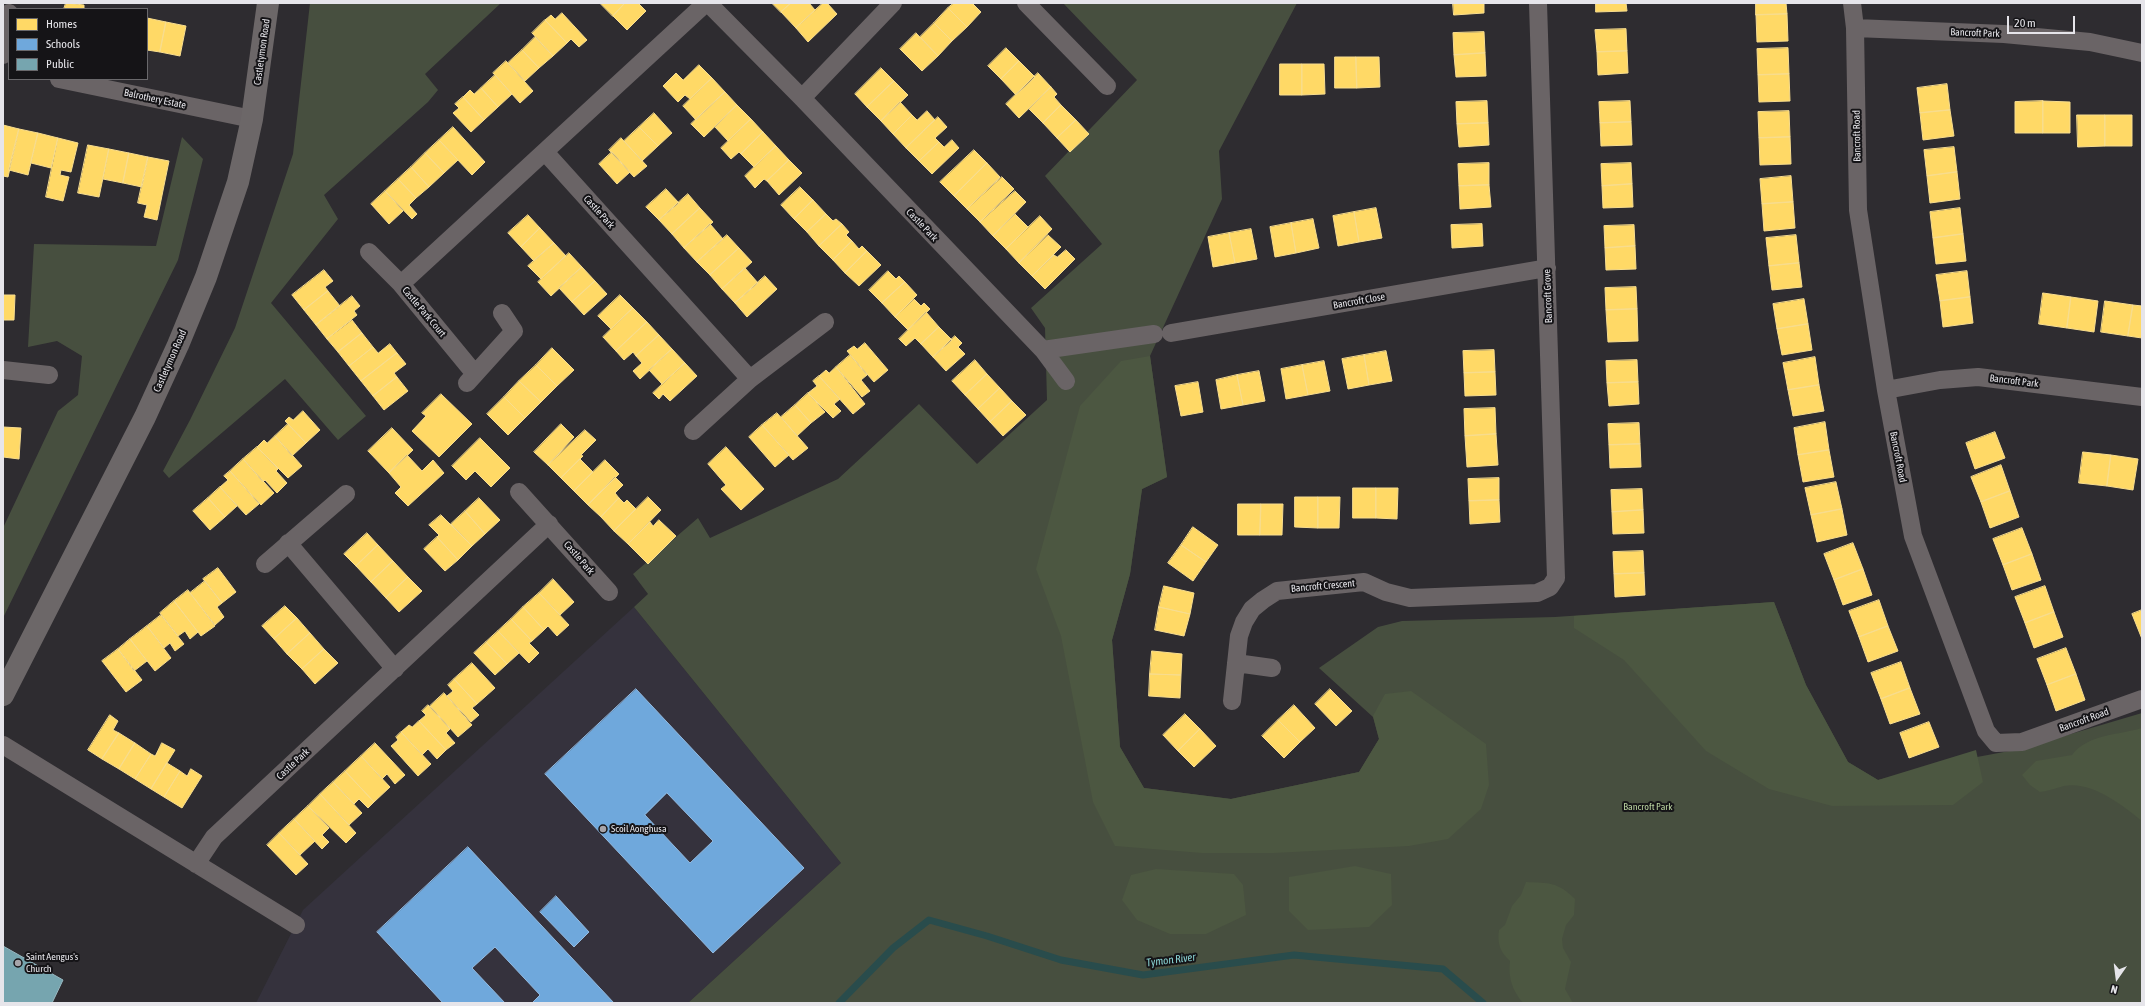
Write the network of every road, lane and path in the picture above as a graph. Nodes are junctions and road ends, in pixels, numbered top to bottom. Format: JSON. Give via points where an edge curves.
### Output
{"nodes":[{"id":1,"x":268,"y":3,"type":"edge"},
{"id":2,"x":707,"y":3,"type":"edge"},
{"id":3,"x":893,"y":3,"type":"edge"},
{"id":4,"x":1026,"y":3,"type":"edge"},
{"id":5,"x":1538,"y":3,"type":"edge"},
{"id":6,"x":1852,"y":3,"type":"edge"},
{"id":7,"x":8,"y":20,"type":"edge"},
{"id":8,"x":1855,"y":28,"type":"junction"},
{"id":9,"x":2142,"y":53,"type":"edge"},
{"id":10,"x":3,"y":55,"type":"edge"},
{"id":11,"x":64,"y":80,"type":"edge"},
{"id":12,"x":1107,"y":86,"type":"dead end"},
{"id":13,"x":802,"y":98,"type":"junction"},
{"id":14,"x":252,"y":119,"type":"junction"},
{"id":15,"x":545,"y":152,"type":"junction"},
{"id":16,"x":369,"y":252,"type":"dead end"},
{"id":17,"x":1547,"y":268,"type":"junction"},
{"id":18,"x":401,"y":284,"type":"junction"},
{"id":19,"x":502,"y":313,"type":"dead end"},
{"id":20,"x":825,"y":322,"type":"dead end"},
{"id":21,"x":1042,"y":350,"type":"junction"},
{"id":22,"x":3,"y":370,"type":"edge"},
{"id":23,"x":49,"y":375,"type":"dead end"},
{"id":24,"x":750,"y":378,"type":"junction"},
{"id":25,"x":1066,"y":381,"type":"dead end"},
{"id":26,"x":1886,"y":390,"type":"junction"},
{"id":27,"x":2142,"y":397,"type":"edge"},
{"id":28,"x":693,"y":431,"type":"dead end"},
{"id":29,"x":519,"y":492,"type":"dead end"},
{"id":30,"x":346,"y":494,"type":"dead end"},
{"id":31,"x":550,"y":524,"type":"junction"},
{"id":32,"x":288,"y":543,"type":"junction"},
{"id":33,"x":265,"y":564,"type":"dead end"},
{"id":34,"x":1550,"y":587,"type":"joint"},
{"id":35,"x":609,"y":592,"type":"dead end"},
{"id":36,"x":1236,"y":663,"type":"junction"},
{"id":37,"x":1272,"y":668,"type":"dead end"},
{"id":38,"x":395,"y":669,"type":"junction"},
{"id":39,"x":3,"y":695,"type":"edge"},
{"id":40,"x":2142,"y":699,"type":"edge"},
{"id":41,"x":1232,"y":701,"type":"dead end"},
{"id":42,"x":3,"y":745,"type":"edge"},
{"id":43,"x":196,"y":864,"type":"junction"},
{"id":44,"x":296,"y":925,"type":"dead end"}],
"edges":[{"from":1,"to":14,"type":"street","name":"Castletymon Road"},
{"from":2,"to":13,"type":"street","name":"Castle Park"},
{"from":2,"to":15,"type":"street","name":"Castle Park"},
{"from":3,"to":13,"type":"street"},
{"from":4,"to":12,"type":"street"},
{"from":5,"to":17,"type":"street","name":"Bancroft Grove"},
{"from":6,"to":8,"type":"street","name":"Bancroft Road"},
{"from":7,"to":10,"type":"street"},
{"from":8,"to":9,"type":"street","name":"Bancroft Park","via":[[2004,34],[2090,42]]},
{"from":8,"to":26,"type":"street","name":"Bancroft Road","via":[[1858,210]]},
{"from":11,"to":14,"type":"street","name":"Balrothery Estate"},
{"from":13,"to":21,"type":"street","name":"Castle Park"},
{"from":14,"to":39,"type":"street","name":"Castletymon Road","via":[[238,182],[206,277],[178,345],[145,417]]},
{"from":15,"to":18,"type":"street","name":"Castle Park"},
{"from":15,"to":24,"type":"street","name":"Castle Park"},
{"from":16,"to":18,"type":"street","name":"Castle Park Court"},
{"from":17,"to":21,"type":"street","name":"Bancroft Close","via":[[1162,334]]},
{"from":17,"to":34,"type":"street","name":"Bancroft Grove","via":[[1556,578]]},
{"from":18,"to":19,"type":"street","name":"Castle Park Court","via":[[471,379],[514,331]]},
{"from":20,"to":24,"type":"street"},
{"from":21,"to":25,"type":"street","name":"Castle Park"},
{"from":22,"to":23,"type":"street"},
{"from":24,"to":28,"type":"street"},
{"from":26,"to":27,"type":"street","name":"Bancroft Park","via":[[1940,380],[1978,377]]},
{"from":26,"to":40,"type":"street","name":"Bancroft Road","via":[[1913,536],[1986,731],[1996,743],[2022,742]]},
{"from":29,"to":31,"type":"street","name":"Castle Park"},
{"from":30,"to":32,"type":"street"},
{"from":31,"to":35,"type":"street","name":"Castle Park"},
{"from":31,"to":38,"type":"street","name":"Castle Park"},
{"from":32,"to":33,"type":"street"},
{"from":32,"to":38,"type":"street"},
{"from":34,"to":36,"type":"street","name":"Bancroft Crescent","via":[[1537,593],[1410,598],[1386,592],[1364,582],[1277,591],[1252,610],[1244,622],[1239,636]]},
{"from":36,"to":37,"type":"street"},
{"from":36,"to":41,"type":"street","name":"Bancroft Crescent"},
{"from":38,"to":43,"type":"street","name":"Castle Park","via":[[214,838]]},
{"from":42,"to":43,"type":"street"},
{"from":43,"to":44,"type":"street"}]}
